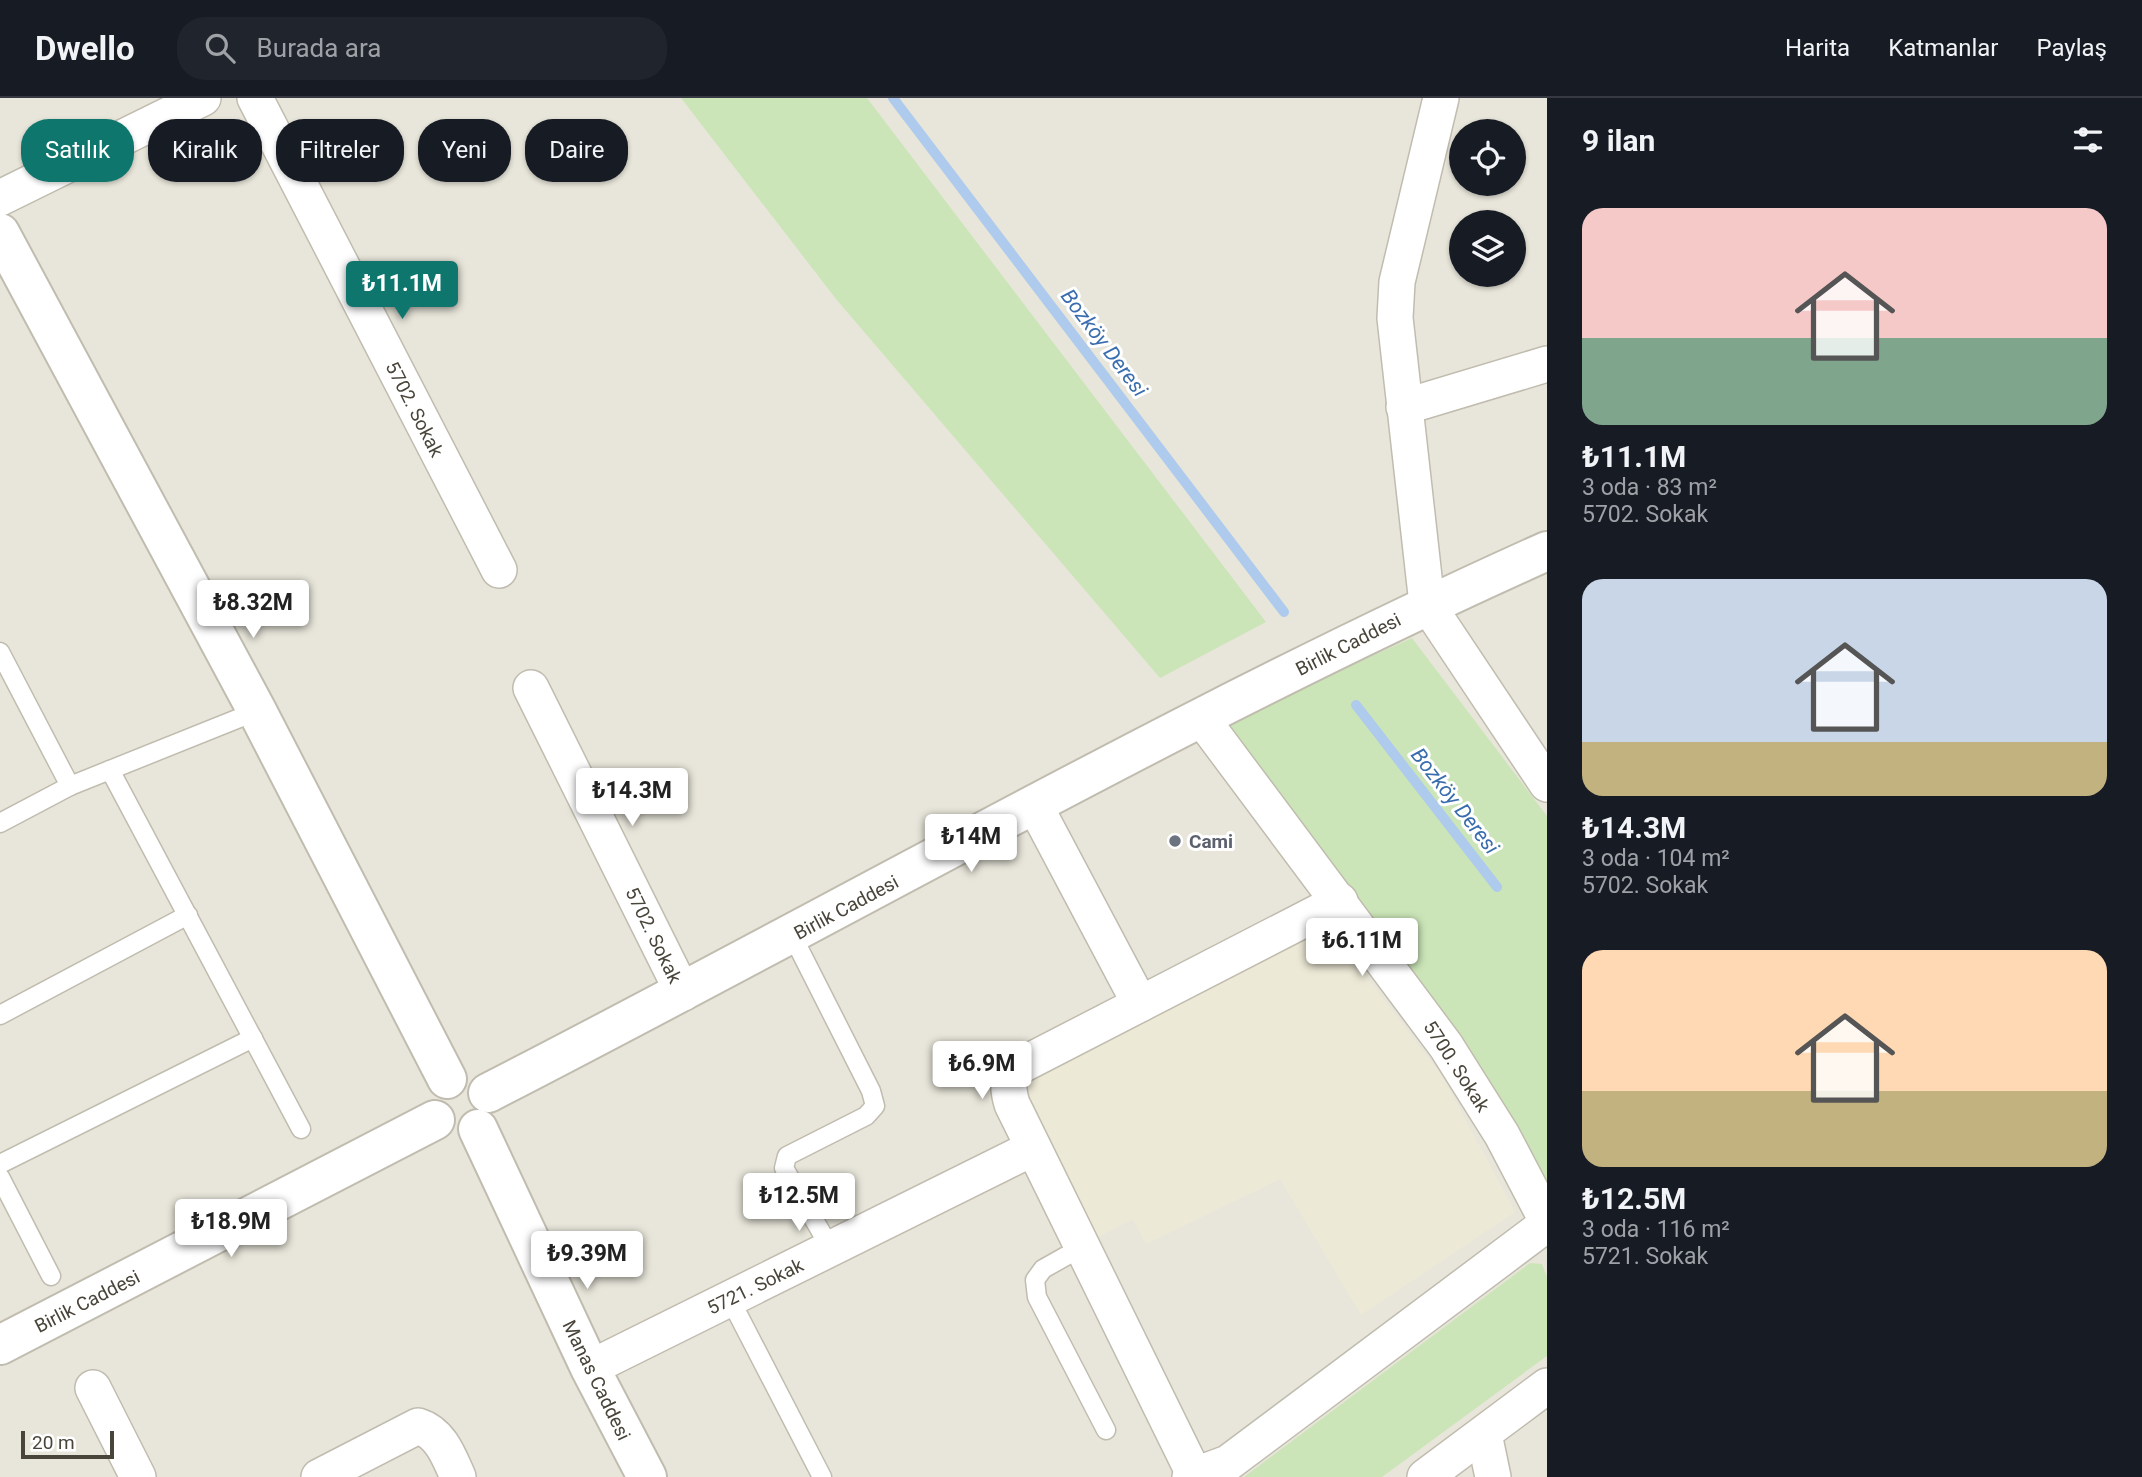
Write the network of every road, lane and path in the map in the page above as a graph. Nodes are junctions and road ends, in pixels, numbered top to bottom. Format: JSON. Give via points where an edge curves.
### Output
{"nodes":[{"id":1,"x":203,"y":98,"type":"edge"},
{"id":2,"x":255,"y":98,"type":"edge"},
{"id":3,"x":1441,"y":98,"type":"edge"},
{"id":4,"x":0,"y":198,"type":"edge"},
{"id":5,"x":0,"y":233,"type":"edge"},
{"id":6,"x":1547,"y":364,"type":"edge"},
{"id":7,"x":1404,"y":407,"type":"junction"},
{"id":8,"x":1547,"y":551,"type":"edge"},
{"id":9,"x":499,"y":570,"type":"dead end"},
{"id":10,"x":1427,"y":604,"type":"junction"},
{"id":11,"x":0,"y":652,"type":"edge"},
{"id":12,"x":531,"y":688,"type":"dead end"},
{"id":13,"x":257,"y":711,"type":"junction"},
{"id":14,"x":1202,"y":719,"type":"junction"},
{"id":15,"x":110,"y":770,"type":"junction"},
{"id":16,"x":1547,"y":784,"type":"edge"},
{"id":17,"x":70,"y":786,"type":"junction"},
{"id":18,"x":1035,"y":806,"type":"junction"},
{"id":19,"x":0,"y":823,"type":"edge"},
{"id":20,"x":1340,"y":901,"type":"junction"},
{"id":21,"x":188,"y":915,"type":"junction"},
{"id":22,"x":792,"y":935,"type":"junction"},
{"id":23,"x":683,"y":993,"type":"junction"},
{"id":24,"x":1140,"y":1004,"type":"junction"},
{"id":25,"x":0,"y":1015,"type":"edge"},
{"id":26,"x":253,"y":1038,"type":"junction"},
{"id":27,"x":447,"y":1079,"type":"junction"},
{"id":28,"x":488,"y":1093,"type":"junction"},
{"id":29,"x":435,"y":1120,"type":"junction"},
{"id":30,"x":301,"y":1129,"type":"dead end"},
{"id":31,"x":478,"y":1129,"type":"junction"},
{"id":32,"x":1033,"y":1148,"type":"junction"},
{"id":33,"x":0,"y":1164,"type":"edge"},
{"id":34,"x":0,"y":1177,"type":"edge"},
{"id":35,"x":1547,"y":1222,"type":"edge"},
{"id":36,"x":1082,"y":1247,"type":"junction"},
{"id":37,"x":831,"y":1249,"type":"junction"},
{"id":38,"x":51,"y":1276,"type":"dead end"},
{"id":39,"x":730,"y":1299,"type":"junction"},
{"id":40,"x":0,"y":1345,"type":"edge"},
{"id":41,"x":590,"y":1368,"type":"junction"},
{"id":42,"x":1547,"y":1386,"type":"edge"},
{"id":43,"x":93,"y":1388,"type":"dead end"},
{"id":44,"x":1106,"y":1430,"type":"dead end"},
{"id":45,"x":1484,"y":1434,"type":"junction"},
{"id":46,"x":138,"y":1477,"type":"edge"},
{"id":47,"x":318,"y":1477,"type":"edge"},
{"id":48,"x":458,"y":1477,"type":"edge"},
{"id":49,"x":647,"y":1477,"type":"edge"},
{"id":50,"x":822,"y":1477,"type":"edge"},
{"id":51,"x":1192,"y":1477,"type":"edge"},
{"id":52,"x":1425,"y":1477,"type":"edge"},
{"id":53,"x":1493,"y":1477,"type":"edge"}],
"edges":[{"from":1,"to":4,"type":"street"},
{"from":2,"to":9,"type":"street","name":"5702. Sokak"},
{"from":3,"to":7,"type":"street","via":[[1397,282],[1395,318]]},
{"from":5,"to":13,"type":"street"},
{"from":6,"to":7,"type":"street"},
{"from":7,"to":10,"type":"street"},
{"from":8,"to":10,"type":"street","name":"Birlik Caddesi"},
{"from":10,"to":14,"type":"street","name":"Birlik Caddesi"},
{"from":10,"to":16,"type":"street"},
{"from":11,"to":17,"type":"lane"},
{"from":12,"to":23,"type":"street","name":"5702. Sokak"},
{"from":13,"to":15,"type":"lane"},
{"from":13,"to":27,"type":"street"},
{"from":14,"to":18,"type":"street","name":"Birlik Caddesi"},
{"from":14,"to":20,"type":"street","name":"5700. Sokak"},
{"from":15,"to":17,"type":"lane"},
{"from":15,"to":21,"type":"lane"},
{"from":17,"to":19,"type":"lane"},
{"from":18,"to":22,"type":"street","name":"Birlik Caddesi"},
{"from":18,"to":24,"type":"street"},
{"from":20,"to":24,"type":"street"},
{"from":20,"to":35,"type":"street","name":"5700. Sokak","via":[[1446,1046],[1502,1135]]},
{"from":21,"to":25,"type":"lane"},
{"from":21,"to":26,"type":"lane"},
{"from":22,"to":23,"type":"street","name":"Birlik Caddesi"},
{"from":22,"to":37,"type":"lane","via":[[874,1105],[866,1116],[788,1156],[784,1168]]},
{"from":23,"to":28,"type":"street","name":"Birlik Caddesi"},
{"from":24,"to":32,"type":"street","via":[[1014,1069],[1008,1090]]},
{"from":26,"to":30,"type":"lane"},
{"from":26,"to":33,"type":"lane"},
{"from":27,"to":28,"type":"street","via":[[474,1078]]},
{"from":27,"to":29,"type":"street","via":[[434,1093]]},
{"from":28,"to":31,"type":"street","via":[[490,1112]]},
{"from":29,"to":31,"type":"street","via":[[459,1135]]},
{"from":29,"to":40,"type":"street","name":"Birlik Caddesi"},
{"from":31,"to":41,"type":"street","name":"Manas Caddesi"},
{"from":32,"to":36,"type":"street"},
{"from":32,"to":37,"type":"street","name":"5721. Sokak"},
{"from":34,"to":38,"type":"lane"},
{"from":35,"to":51,"type":"street","via":[[1228,1463]]},
{"from":36,"to":44,"type":"lane","via":[[1043,1269],[1035,1280],[1037,1297]]},
{"from":36,"to":51,"type":"street"},
{"from":37,"to":39,"type":"street","name":"5721. Sokak"},
{"from":39,"to":41,"type":"street","name":"5721. Sokak"},
{"from":39,"to":50,"type":"lane"},
{"from":41,"to":49,"type":"street","name":"Manas Caddesi"},
{"from":42,"to":45,"type":"street"},
{"from":43,"to":46,"type":"street"},
{"from":45,"to":52,"type":"street"},
{"from":45,"to":53,"type":"street"},
{"from":47,"to":48,"type":"street","via":[[418,1426],[440,1441]]}]}
